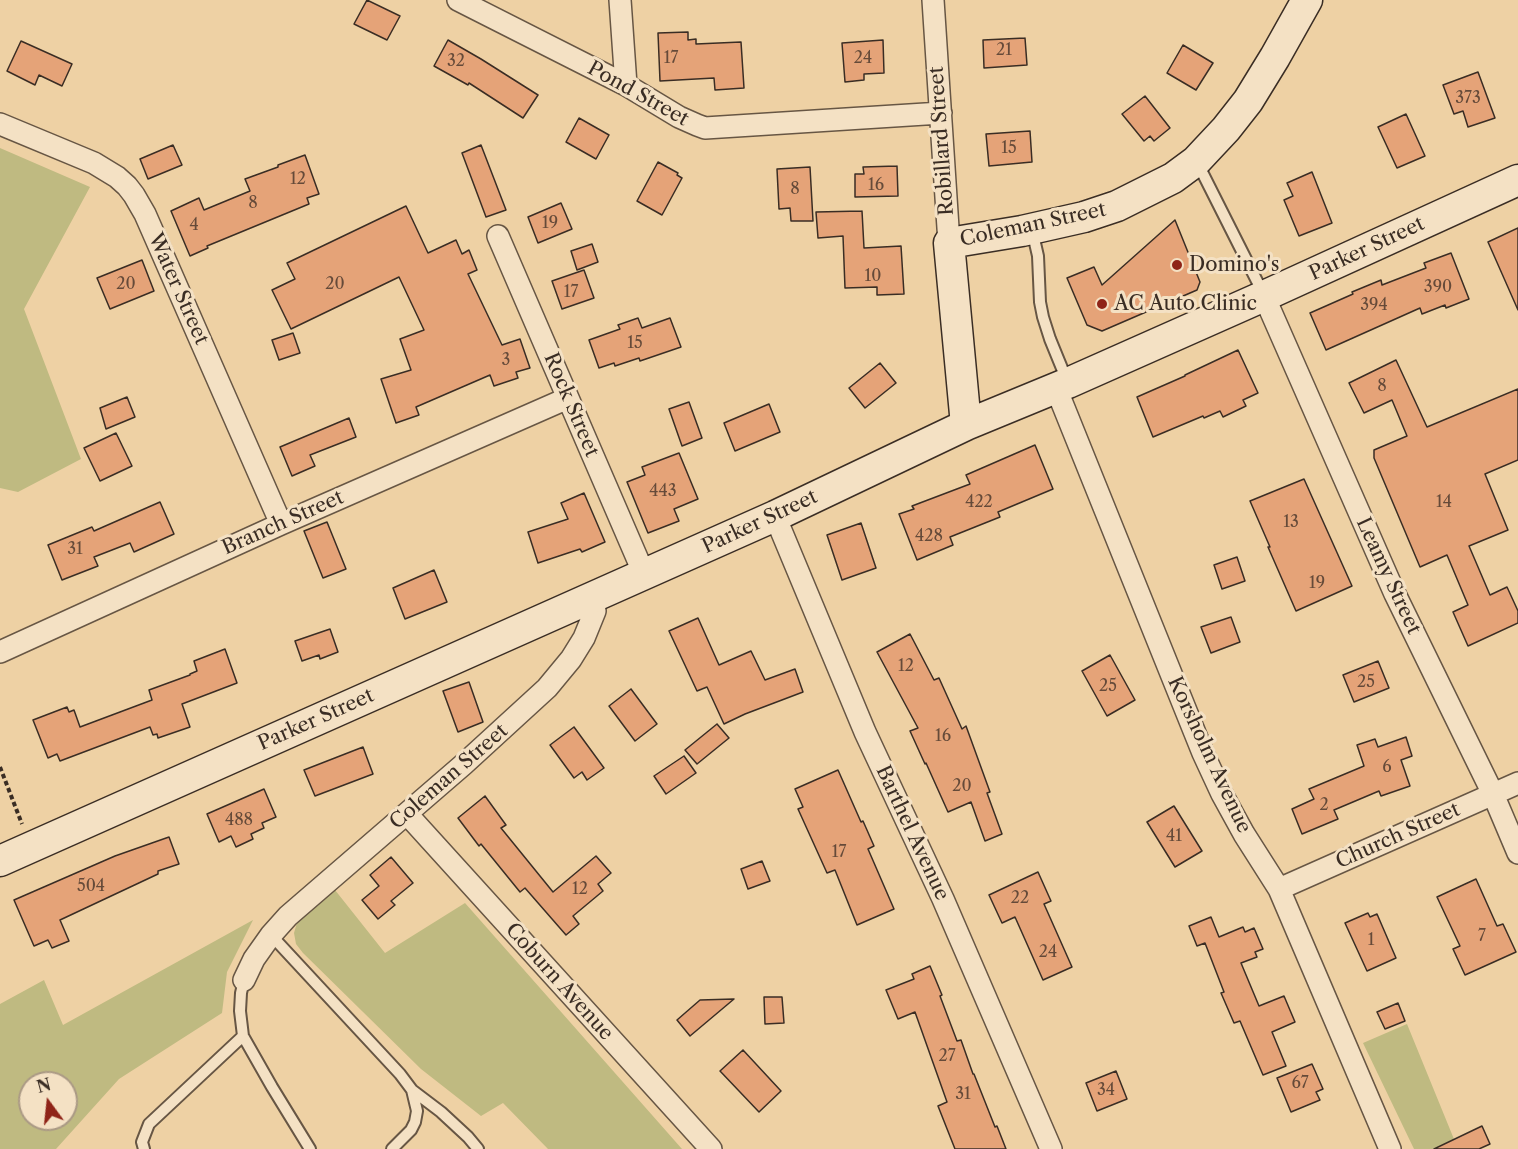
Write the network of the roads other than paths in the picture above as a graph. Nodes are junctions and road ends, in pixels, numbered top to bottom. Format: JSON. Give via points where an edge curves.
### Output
{"nodes":[{"id":1,"x":458,"y":0,"type":"edge"},
{"id":2,"x":620,"y":0,"type":"edge"},
{"id":3,"x":933,"y":0,"type":"edge"},
{"id":4,"x":1307,"y":0,"type":"edge"},
{"id":5,"x":626,"y":85,"type":"junction"},
{"id":6,"x":941,"y":113,"type":"junction"},
{"id":7,"x":0,"y":124,"type":"edge"},
{"id":8,"x":1196,"y":161,"type":"junction"},
{"id":9,"x":1518,"y":180,"type":"edge"},
{"id":10,"x":1032,"y":229,"type":"junction"},
{"id":11,"x":498,"y":236,"type":"dead end"},
{"id":12,"x":949,"y":243,"type":"junction"},
{"id":13,"x":1264,"y":296,"type":"junction"},
{"id":14,"x":1062,"y":386,"type":"junction"},
{"id":15,"x":568,"y":398,"type":"junction"},
{"id":16,"x":966,"y":425,"type":"junction"},
{"id":17,"x":775,"y":516,"type":"junction"},
{"id":18,"x":281,"y":524,"type":"junction"},
{"id":19,"x":644,"y":574,"type":"junction"},
{"id":20,"x":592,"y":597,"type":"junction"},
{"id":21,"x":0,"y":652,"type":"edge"},
{"id":22,"x":1518,"y":783,"type":"edge"},
{"id":23,"x":1493,"y":794,"type":"junction"},
{"id":24,"x":407,"y":814,"type":"junction"},
{"id":25,"x":1518,"y":853,"type":"edge"},
{"id":26,"x":0,"y":861,"type":"edge"},
{"id":27,"x":1279,"y":889,"type":"junction"},
{"id":28,"x":271,"y":935,"type":"junction"},
{"id":29,"x":244,"y":980,"type":"joint"},
{"id":30,"x":243,"y":1036,"type":"junction"},
{"id":31,"x":412,"y":1090,"type":"junction"},
{"id":32,"x":144,"y":1149,"type":"edge"},
{"id":33,"x":310,"y":1149,"type":"edge"},
{"id":34,"x":392,"y":1149,"type":"edge"},
{"id":35,"x":478,"y":1149,"type":"edge"},
{"id":36,"x":711,"y":1149,"type":"edge"},
{"id":37,"x":1051,"y":1149,"type":"edge"},
{"id":38,"x":1390,"y":1149,"type":"edge"}],
"edges":[{"from":1,"to":5,"type":"street","name":"Pond Street"},
{"from":2,"to":5,"type":"street"},
{"from":3,"to":6,"type":"street","name":"Robillard Street"},
{"from":4,"to":8,"type":"main road","name":"Coleman Street","via":[[1248,101]]},
{"from":5,"to":6,"type":"street","name":"Pond Street","via":[[705,128]]},
{"from":6,"to":12,"type":"street","name":"Robillard Street"},
{"from":7,"to":18,"type":"street","name":"Water Street","via":[[94,163],[117,177],[134,195],[146,214]]},
{"from":8,"to":10,"type":"main road","name":"Coleman Street","via":[[1173,178],[1117,206]]},
{"from":8,"to":13,"type":"lane"},
{"from":9,"to":13,"type":"main road","name":"Parker Street"},
{"from":10,"to":12,"type":"main road","name":"Coleman Street"},
{"from":10,"to":14,"type":"lane","via":[[1042,310]]},
{"from":11,"to":15,"type":"street","name":"Rock Street"},
{"from":12,"to":16,"type":"main road","name":"Robillard Street"},
{"from":13,"to":14,"type":"main road","name":"Parker Street"},
{"from":13,"to":23,"type":"street","name":"Leamy Street","via":[[1395,594]]},
{"from":14,"to":16,"type":"main road","name":"Parker Street"},
{"from":14,"to":27,"type":"street","name":"Korsholm Avenue","via":[[1203,753],[1244,834]]},
{"from":15,"to":18,"type":"street","name":"Branch Street"},
{"from":15,"to":19,"type":"street","name":"Rock Street"},
{"from":16,"to":17,"type":"main road","name":"Parker Street"},
{"from":17,"to":19,"type":"main road","name":"Parker Street"},
{"from":17,"to":37,"type":"street","name":"Barthel Avenue","via":[[865,732],[943,899]]},
{"from":18,"to":21,"type":"street","name":"Branch Street"},
{"from":19,"to":20,"type":"main road","name":"Parker Street"},
{"from":20,"to":24,"type":"street","name":"Coleman Street","via":[[595,611],[572,659],[511,722]]},
{"from":20,"to":26,"type":"main road","name":"Parker Street"},
{"from":22,"to":23,"type":"street","name":"Church Street"},
{"from":23,"to":25,"type":"street","name":"Leamy Street"},
{"from":23,"to":27,"type":"street","name":"Church Street"},
{"from":24,"to":28,"type":"street","name":"Coleman Street"},
{"from":24,"to":36,"type":"street","name":"Coburn Avenue"},
{"from":27,"to":38,"type":"street","name":"Korsholm Avenue"},
{"from":28,"to":29,"type":"street","name":"Coleman Street"},
{"from":28,"to":31,"type":"lane"},
{"from":29,"to":30,"type":"lane","name":"Coleman Street","via":[[240,1011]]},
{"from":30,"to":32,"type":"lane","via":[[149,1125],[142,1142]]},
{"from":30,"to":33,"type":"lane","name":"Coleman Street"},
{"from":31,"to":34,"type":"lane","via":[[417,1111],[415,1122]]},
{"from":31,"to":35,"type":"lane"}]}
